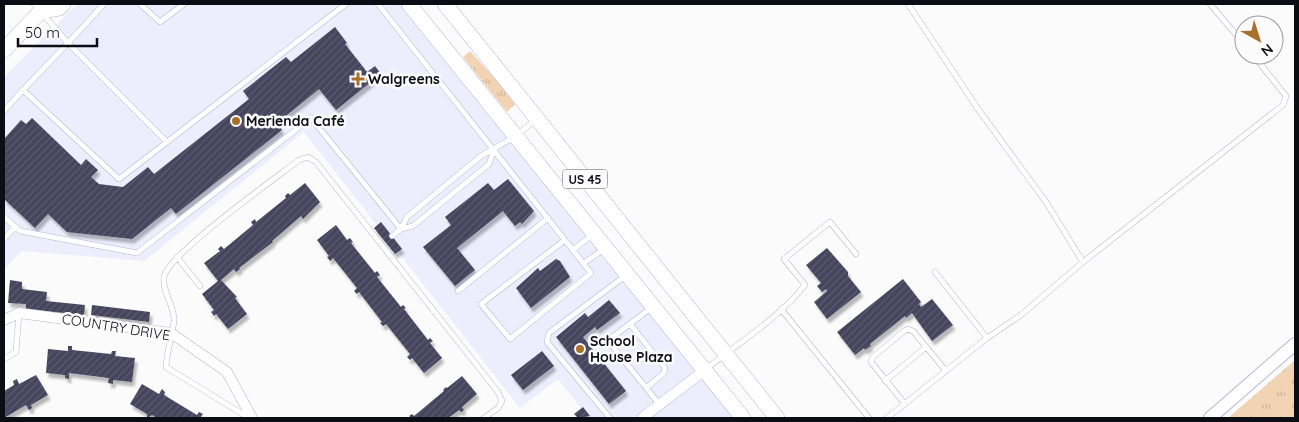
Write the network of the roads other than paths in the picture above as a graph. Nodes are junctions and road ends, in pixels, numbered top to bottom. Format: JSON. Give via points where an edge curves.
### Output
{"nodes":[{"id":1,"x":63,"y":4,"type":"edge"},
{"id":2,"x":104,"y":4,"type":"edge"},
{"id":3,"x":140,"y":4,"type":"edge"},
{"id":4,"x":184,"y":4,"type":"edge"},
{"id":5,"x":346,"y":4,"type":"edge"},
{"id":6,"x":378,"y":4,"type":"edge"},
{"id":7,"x":409,"y":4,"type":"edge"},
{"id":8,"x":445,"y":4,"type":"edge"},
{"id":9,"x":908,"y":4,"type":"edge"},
{"id":10,"x":1210,"y":4,"type":"edge"},
{"id":11,"x":39,"y":6,"type":"edge"},
{"id":12,"x":1234,"y":32,"type":"edge"},
{"id":13,"x":68,"y":43,"type":"junction"},
{"id":14,"x":4,"y":50,"type":"edge"},
{"id":15,"x":1260,"y":65,"type":"edge"},
{"id":16,"x":23,"y":90,"type":"junction"},
{"id":17,"x":4,"y":111,"type":"edge"},
{"id":18,"x":537,"y":118,"type":"junction"},
{"id":19,"x":516,"y":136,"type":"junction"},
{"id":20,"x":167,"y":142,"type":"junction"},
{"id":21,"x":494,"y":149,"type":"junction"},
{"id":22,"x":441,"y":189,"type":"junction"},
{"id":23,"x":448,"y":198,"type":"junction"},
{"id":24,"x":4,"y":217,"type":"edge"},
{"id":25,"x":548,"y":218,"type":"junction"},
{"id":26,"x":15,"y":227,"type":"junction"},
{"id":27,"x":401,"y":229,"type":"junction"},
{"id":28,"x":594,"y":233,"type":"junction"},
{"id":29,"x":392,"y":236,"type":"dead end"},
{"id":30,"x":4,"y":239,"type":"edge"},
{"id":31,"x":565,"y":240,"type":"junction"},
{"id":32,"x":606,"y":248,"type":"junction"},
{"id":33,"x":573,"y":250,"type":"junction"},
{"id":34,"x":856,"y":254,"type":"dead end"},
{"id":35,"x":177,"y":258,"type":"junction"},
{"id":36,"x":1083,"y":262,"type":"junction"},
{"id":37,"x":584,"y":263,"type":"junction"},
{"id":38,"x":935,"y":272,"type":"dead end"},
{"id":39,"x":627,"y":274,"type":"junction"},
{"id":40,"x":200,"y":286,"type":"dead end"},
{"id":41,"x":458,"y":291,"type":"dead end"},
{"id":42,"x":653,"y":306,"type":"junction"},
{"id":43,"x":782,"y":309,"type":"junction"},
{"id":44,"x":18,"y":313,"type":"junction"},
{"id":45,"x":4,"y":320,"type":"edge"},
{"id":46,"x":630,"y":324,"type":"junction"},
{"id":47,"x":171,"y":333,"type":"junction"},
{"id":48,"x":987,"y":338,"type":"junction"},
{"id":49,"x":1295,"y":344,"type":"edge"},
{"id":50,"x":926,"y":347,"type":"junction"},
{"id":51,"x":725,"y":353,"type":"junction"},
{"id":52,"x":4,"y":358,"type":"edge"},
{"id":53,"x":705,"y":370,"type":"junction"},
{"id":54,"x":946,"y":371,"type":"junction"},
{"id":55,"x":885,"y":381,"type":"junction"},
{"id":56,"x":646,"y":388,"type":"junction"},
{"id":57,"x":905,"y":404,"type":"junction"},
{"id":58,"x":660,"y":405,"type":"junction"},
{"id":59,"x":251,"y":418,"type":"edge"},
{"id":60,"x":484,"y":418,"type":"edge"},
{"id":61,"x":610,"y":418,"type":"edge"},
{"id":62,"x":642,"y":418,"type":"edge"},
{"id":63,"x":743,"y":418,"type":"edge"},
{"id":64,"x":777,"y":418,"type":"edge"},
{"id":65,"x":869,"y":418,"type":"edge"},
{"id":66,"x":887,"y":418,"type":"edge"},
{"id":67,"x":1210,"y":418,"type":"edge"}],
"edges":[{"from":1,"to":11,"type":"main road","via":[[59,8]]},
{"from":2,"to":13,"type":"lane"},
{"from":3,"to":4,"type":"lane","via":[[160,22]]},
{"from":5,"to":20,"type":"lane"},
{"from":6,"to":21,"type":"lane"},
{"from":7,"to":19,"type":"main road","number":"US 45"},
{"from":8,"to":18,"type":"main road","number":"US 45"},
{"from":9,"to":36,"type":"lane","via":[[978,109],[1046,202]]},
{"from":10,"to":12,"type":"lane"},
{"from":11,"to":13,"type":"lane"},
{"from":11,"to":14,"type":"main road"},
{"from":13,"to":16,"type":"lane"},
{"from":13,"to":20,"type":"lane"},
{"from":15,"to":36,"type":"lane","via":[[1286,96],[1282,105]]},
{"from":16,"to":17,"type":"lane"},
{"from":16,"to":20,"type":"lane","via":[[119,179]]},
{"from":18,"to":19,"type":"lane"},
{"from":18,"to":51,"type":"main road","number":"US 45"},
{"from":19,"to":21,"type":"lane"},
{"from":19,"to":28,"type":"main road","number":"US 45"},
{"from":21,"to":22,"type":"lane"},
{"from":21,"to":23,"type":"lane","via":[[489,164]]},
{"from":21,"to":25,"type":"lane"},
{"from":22,"to":23,"type":"lane"},
{"from":22,"to":27,"type":"lane","via":[[406,217]]},
{"from":23,"to":27,"type":"lane","via":[[414,226]]},
{"from":24,"to":26,"type":"lane"},
{"from":25,"to":31,"type":"lane"},
{"from":25,"to":41,"type":"lane"},
{"from":26,"to":27,"type":"lane","via":[[20,232],[137,253],[311,118]]},
{"from":26,"to":30,"type":"lane"},
{"from":27,"to":29,"type":"lane"},
{"from":28,"to":32,"type":"main road","number":"US 45"},
{"from":28,"to":33,"type":"lane"},
{"from":31,"to":33,"type":"lane"},
{"from":31,"to":37,"type":"lane","via":[[481,304],[510,339],[591,273]]},
{"from":32,"to":37,"type":"lane"},
{"from":32,"to":39,"type":"main road","number":"US 45"},
{"from":33,"to":37,"type":"lane"},
{"from":34,"to":43,"type":"lane","via":[[830,222],[784,259],[805,285]]},
{"from":35,"to":40,"type":"lane"},
{"from":35,"to":47,"type":"lane","via":[[164,275],[164,287],[173,314]]},
{"from":35,"to":60,"type":"lane","via":[[299,160],[308,157],[316,162],[383,243],[498,392],[502,401]]},
{"from":36,"to":48,"type":"lane","via":[[1021,315]]},
{"from":38,"to":48,"type":"lane"},
{"from":39,"to":42,"type":"main road","number":"US 45"},
{"from":39,"to":61,"type":"lane","via":[[549,333],[547,342]]},
{"from":42,"to":46,"type":"lane"},
{"from":42,"to":53,"type":"main road","number":"US 45"},
{"from":43,"to":51,"type":"lane"},
{"from":43,"to":65,"type":"lane"},
{"from":44,"to":45,"type":"street"},
{"from":44,"to":47,"type":"street","name":"COUNTRY DRIVE"},
{"from":44,"to":52,"type":"lane","via":[[16,352]]},
{"from":46,"to":56,"type":"lane","via":[[665,368],[664,373]]},
{"from":46,"to":56,"type":"lane","via":[[609,342]]},
{"from":47,"to":59,"type":"street","name":"COUNTRY DRIVE","via":[[228,372]]},
{"from":47,"to":59,"type":"lane","via":[[166,366]]},
{"from":48,"to":54,"type":"lane"},
{"from":49,"to":67,"type":"street"},
{"from":50,"to":54,"type":"lane"},
{"from":50,"to":55,"type":"lane"},
{"from":50,"to":55,"type":"lane","via":[[913,331],[904,331],[871,362]]},
{"from":51,"to":53,"type":"lane"},
{"from":51,"to":64,"type":"main road","number":"US 45"},
{"from":53,"to":58,"type":"street"},
{"from":53,"to":63,"type":"main road","number":"US 45"},
{"from":54,"to":57,"type":"lane"},
{"from":55,"to":57,"type":"lane"},
{"from":56,"to":58,"type":"lane"},
{"from":57,"to":66,"type":"lane"},
{"from":58,"to":62,"type":"street"}]}
